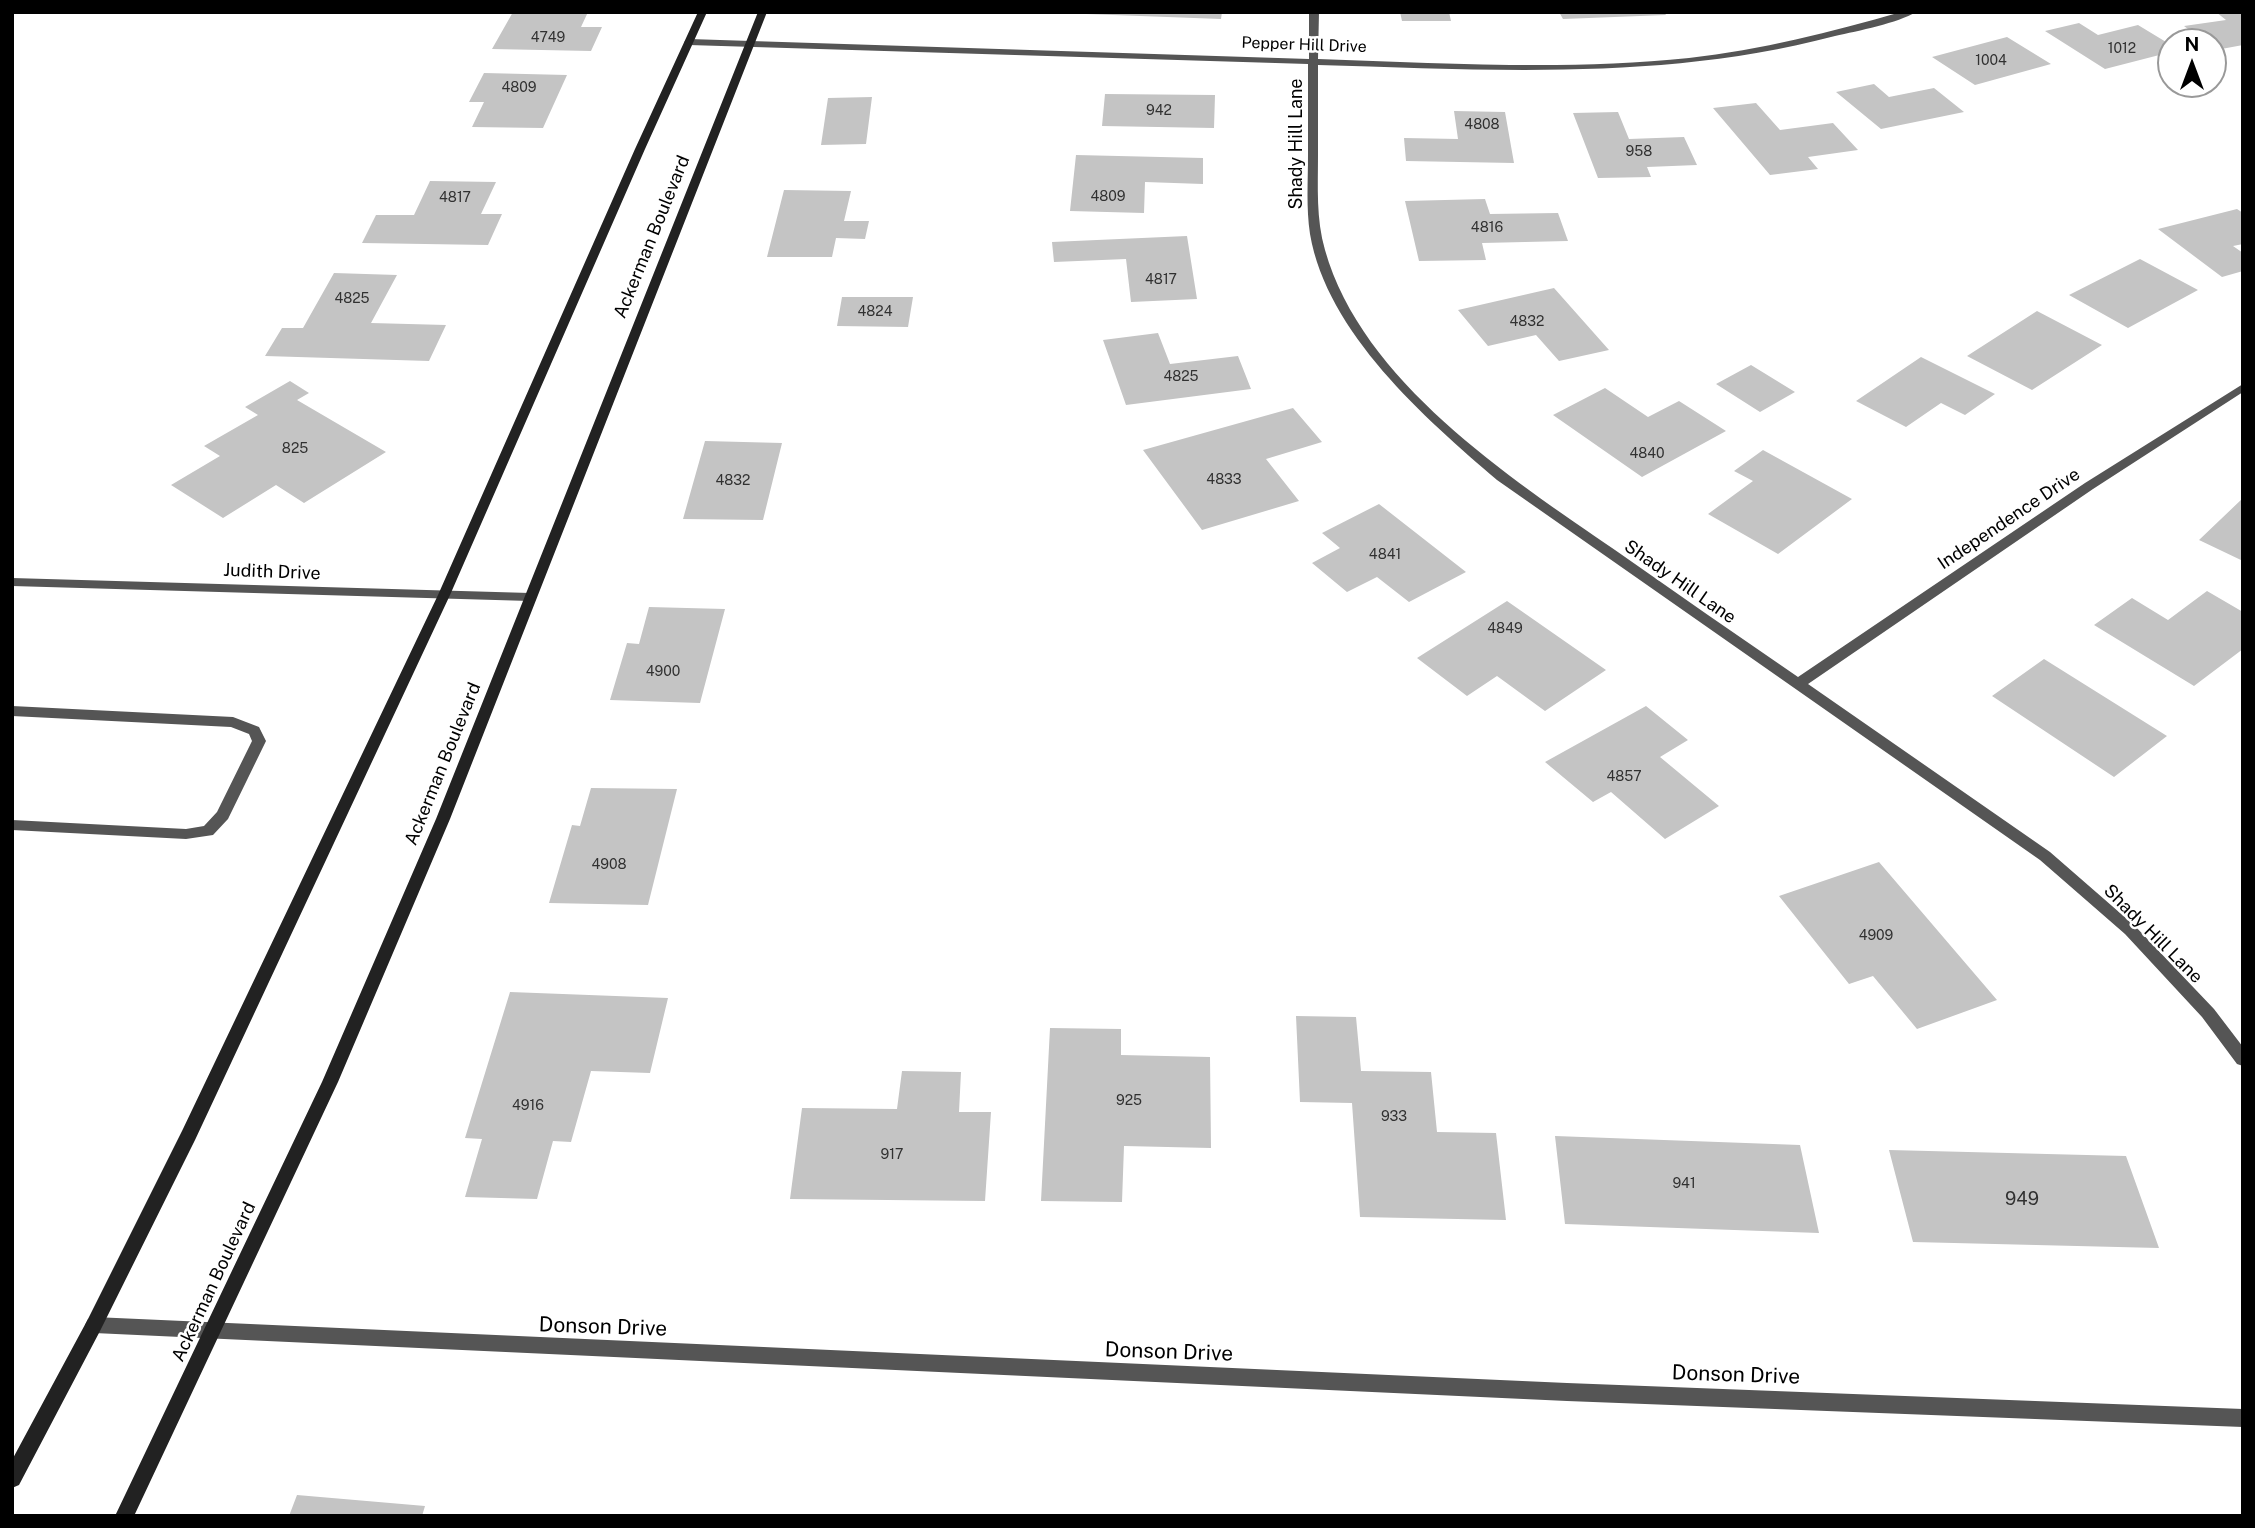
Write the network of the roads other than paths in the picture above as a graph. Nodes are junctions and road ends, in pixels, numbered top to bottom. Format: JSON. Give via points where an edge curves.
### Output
{"nodes":[{"id":1,"x":703,"y":12,"type":"edge"},
{"id":2,"x":763,"y":12,"type":"edge"},
{"id":3,"x":1314,"y":12,"type":"edge"},
{"id":4,"x":1912,"y":12,"type":"edge"},
{"id":5,"x":689,"y":42,"type":"junction"},
{"id":6,"x":750,"y":45,"type":"junction"},
{"id":7,"x":1313,"y":61,"type":"junction"},
{"id":8,"x":2243,"y":387,"type":"edge"},
{"id":9,"x":12,"y":582,"type":"edge"},
{"id":10,"x":444,"y":594,"type":"junction"},
{"id":11,"x":530,"y":597,"type":"junction"},
{"id":12,"x":1798,"y":684,"type":"junction"},
{"id":13,"x":12,"y":711,"type":"edge"},
{"id":14,"x":12,"y":825,"type":"edge"},
{"id":15,"x":2243,"y":1059,"type":"edge"},
{"id":16,"x":94,"y":1325,"type":"junction"},
{"id":17,"x":211,"y":1333,"type":"junction"},
{"id":18,"x":2243,"y":1418,"type":"edge"},
{"id":19,"x":12,"y":1479,"type":"edge"},
{"id":20,"x":124,"y":1516,"type":"edge"}],
"edges":[{"from":1,"to":5,"type":"street"},
{"from":2,"to":6,"type":"street","name":"Ackerman Boulevard"},
{"from":3,"to":7,"type":"street","name":"Shady Hill Lane"},
{"from":4,"to":7,"type":"street","name":"Pepper Hill Drive","via":[[1783,46],[1671,63],[1517,68]]},
{"from":5,"to":6,"type":"street","name":"Pepper Hill Drive"},
{"from":5,"to":10,"type":"street"},
{"from":6,"to":7,"type":"street","name":"Pepper Hill Drive"},
{"from":6,"to":11,"type":"street","name":"Ackerman Boulevard"},
{"from":7,"to":12,"type":"street","name":"Shady Hill Lane","via":[[1313,213],[1322,260],[1346,312],[1381,364],[1426,413],[1501,477]]},
{"from":8,"to":12,"type":"street","name":"Independence Drive"},
{"from":9,"to":10,"type":"street","name":"Judith Drive"},
{"from":10,"to":11,"type":"street","name":"Judith Drive"},
{"from":10,"to":16,"type":"street"},
{"from":11,"to":17,"type":"street","name":"Ackerman Boulevard","via":[[443,819],[336,1069]]},
{"from":12,"to":15,"type":"street","name":"Shady Hill Lane","via":[[2045,856],[2130,930]]},
{"from":13,"to":14,"type":"street","via":[[233,722],[254,731],[259,741],[223,815],[208,831],[186,834]]},
{"from":16,"to":17,"type":"street","name":"Donson Drive"},
{"from":16,"to":19,"type":"street"},
{"from":17,"to":18,"type":"street","name":"Donson Drive"},
{"from":17,"to":20,"type":"street","name":"Ackerman Boulevard"}]}
